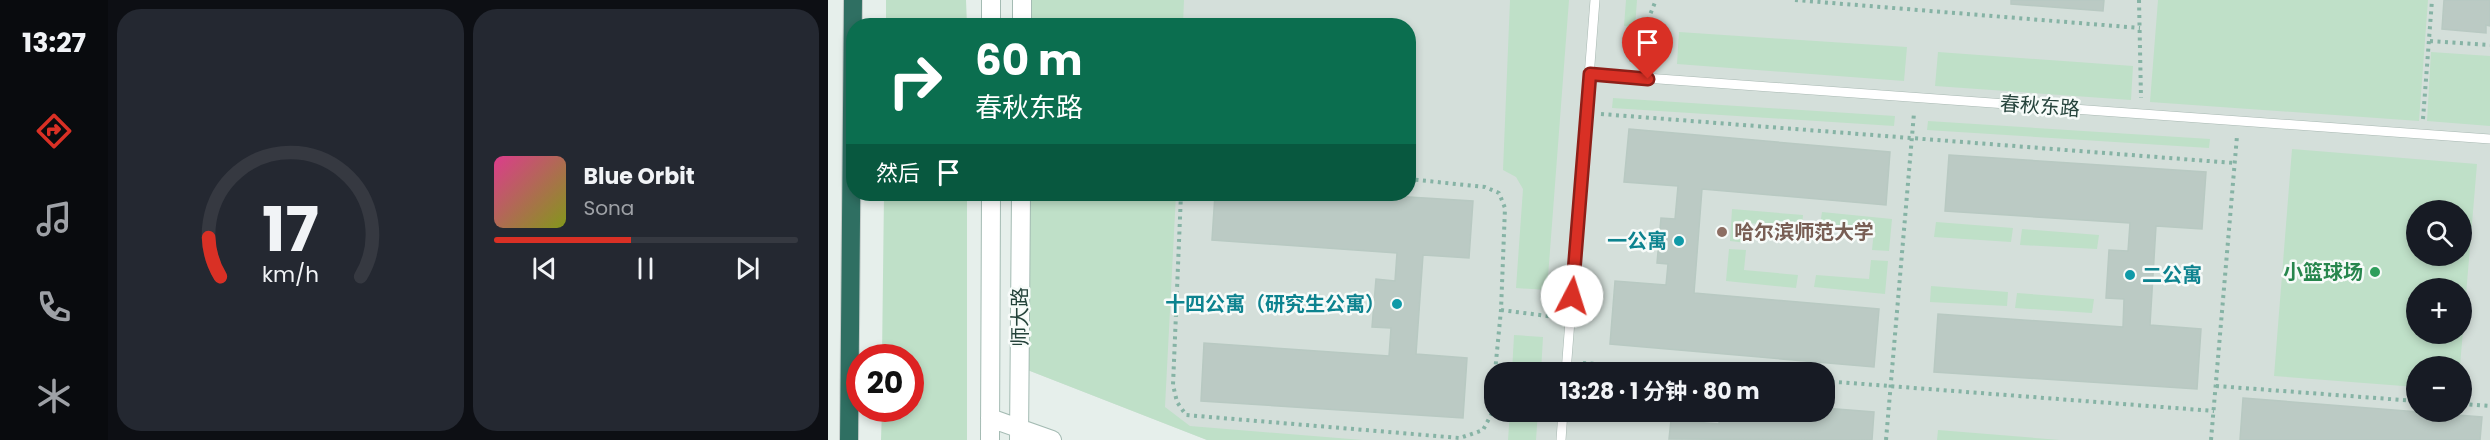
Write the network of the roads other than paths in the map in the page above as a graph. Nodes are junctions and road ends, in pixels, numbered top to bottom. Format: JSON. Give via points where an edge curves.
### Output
{"nodes":[{"id":1,"x":853,"y":0,"type":"edge"},
{"id":2,"x":991,"y":0,"type":"edge"},
{"id":3,"x":1022,"y":0,"type":"edge"},
{"id":4,"x":1595,"y":0,"type":"edge"},
{"id":5,"x":853,"y":18,"type":"edge"},
{"id":6,"x":991,"y":18,"type":"edge"},
{"id":7,"x":1022,"y":18,"type":"edge"},
{"id":8,"x":1590,"y":74,"type":"junction"},
{"id":9,"x":2490,"y":139,"type":"edge"},
{"id":10,"x":851,"y":201,"type":"edge"},
{"id":11,"x":991,"y":201,"type":"edge"},
{"id":12,"x":1021,"y":201,"type":"edge"},
{"id":13,"x":1567,"y":362,"type":"edge"},
{"id":14,"x":990,"y":418,"type":"junction"},
{"id":15,"x":1562,"y":422,"type":"edge"},
{"id":16,"x":1019,"y":434,"type":"edge"},
{"id":17,"x":849,"y":440,"type":"edge"},
{"id":18,"x":990,"y":440,"type":"edge"},
{"id":19,"x":1052,"y":440,"type":"edge"},
{"id":20,"x":1561,"y":440,"type":"edge"}],
"edges":[{"from":1,"to":5,"type":"highway"},
{"from":2,"to":6,"type":"street"},
{"from":3,"to":7,"type":"street"},
{"from":4,"to":8,"type":"lane"},
{"from":8,"to":9,"type":"lane","name":"春秋东路"},
{"from":8,"to":13,"type":"lane"},
{"from":10,"to":17,"type":"highway"},
{"from":11,"to":14,"type":"street","name":"师大路"},
{"from":12,"to":16,"type":"street","name":"师大路"},
{"from":14,"to":16,"type":"street"},
{"from":14,"to":18,"type":"street","name":"师大路"},
{"from":15,"to":20,"type":"lane"},
{"from":16,"to":19,"type":"street"}]}
